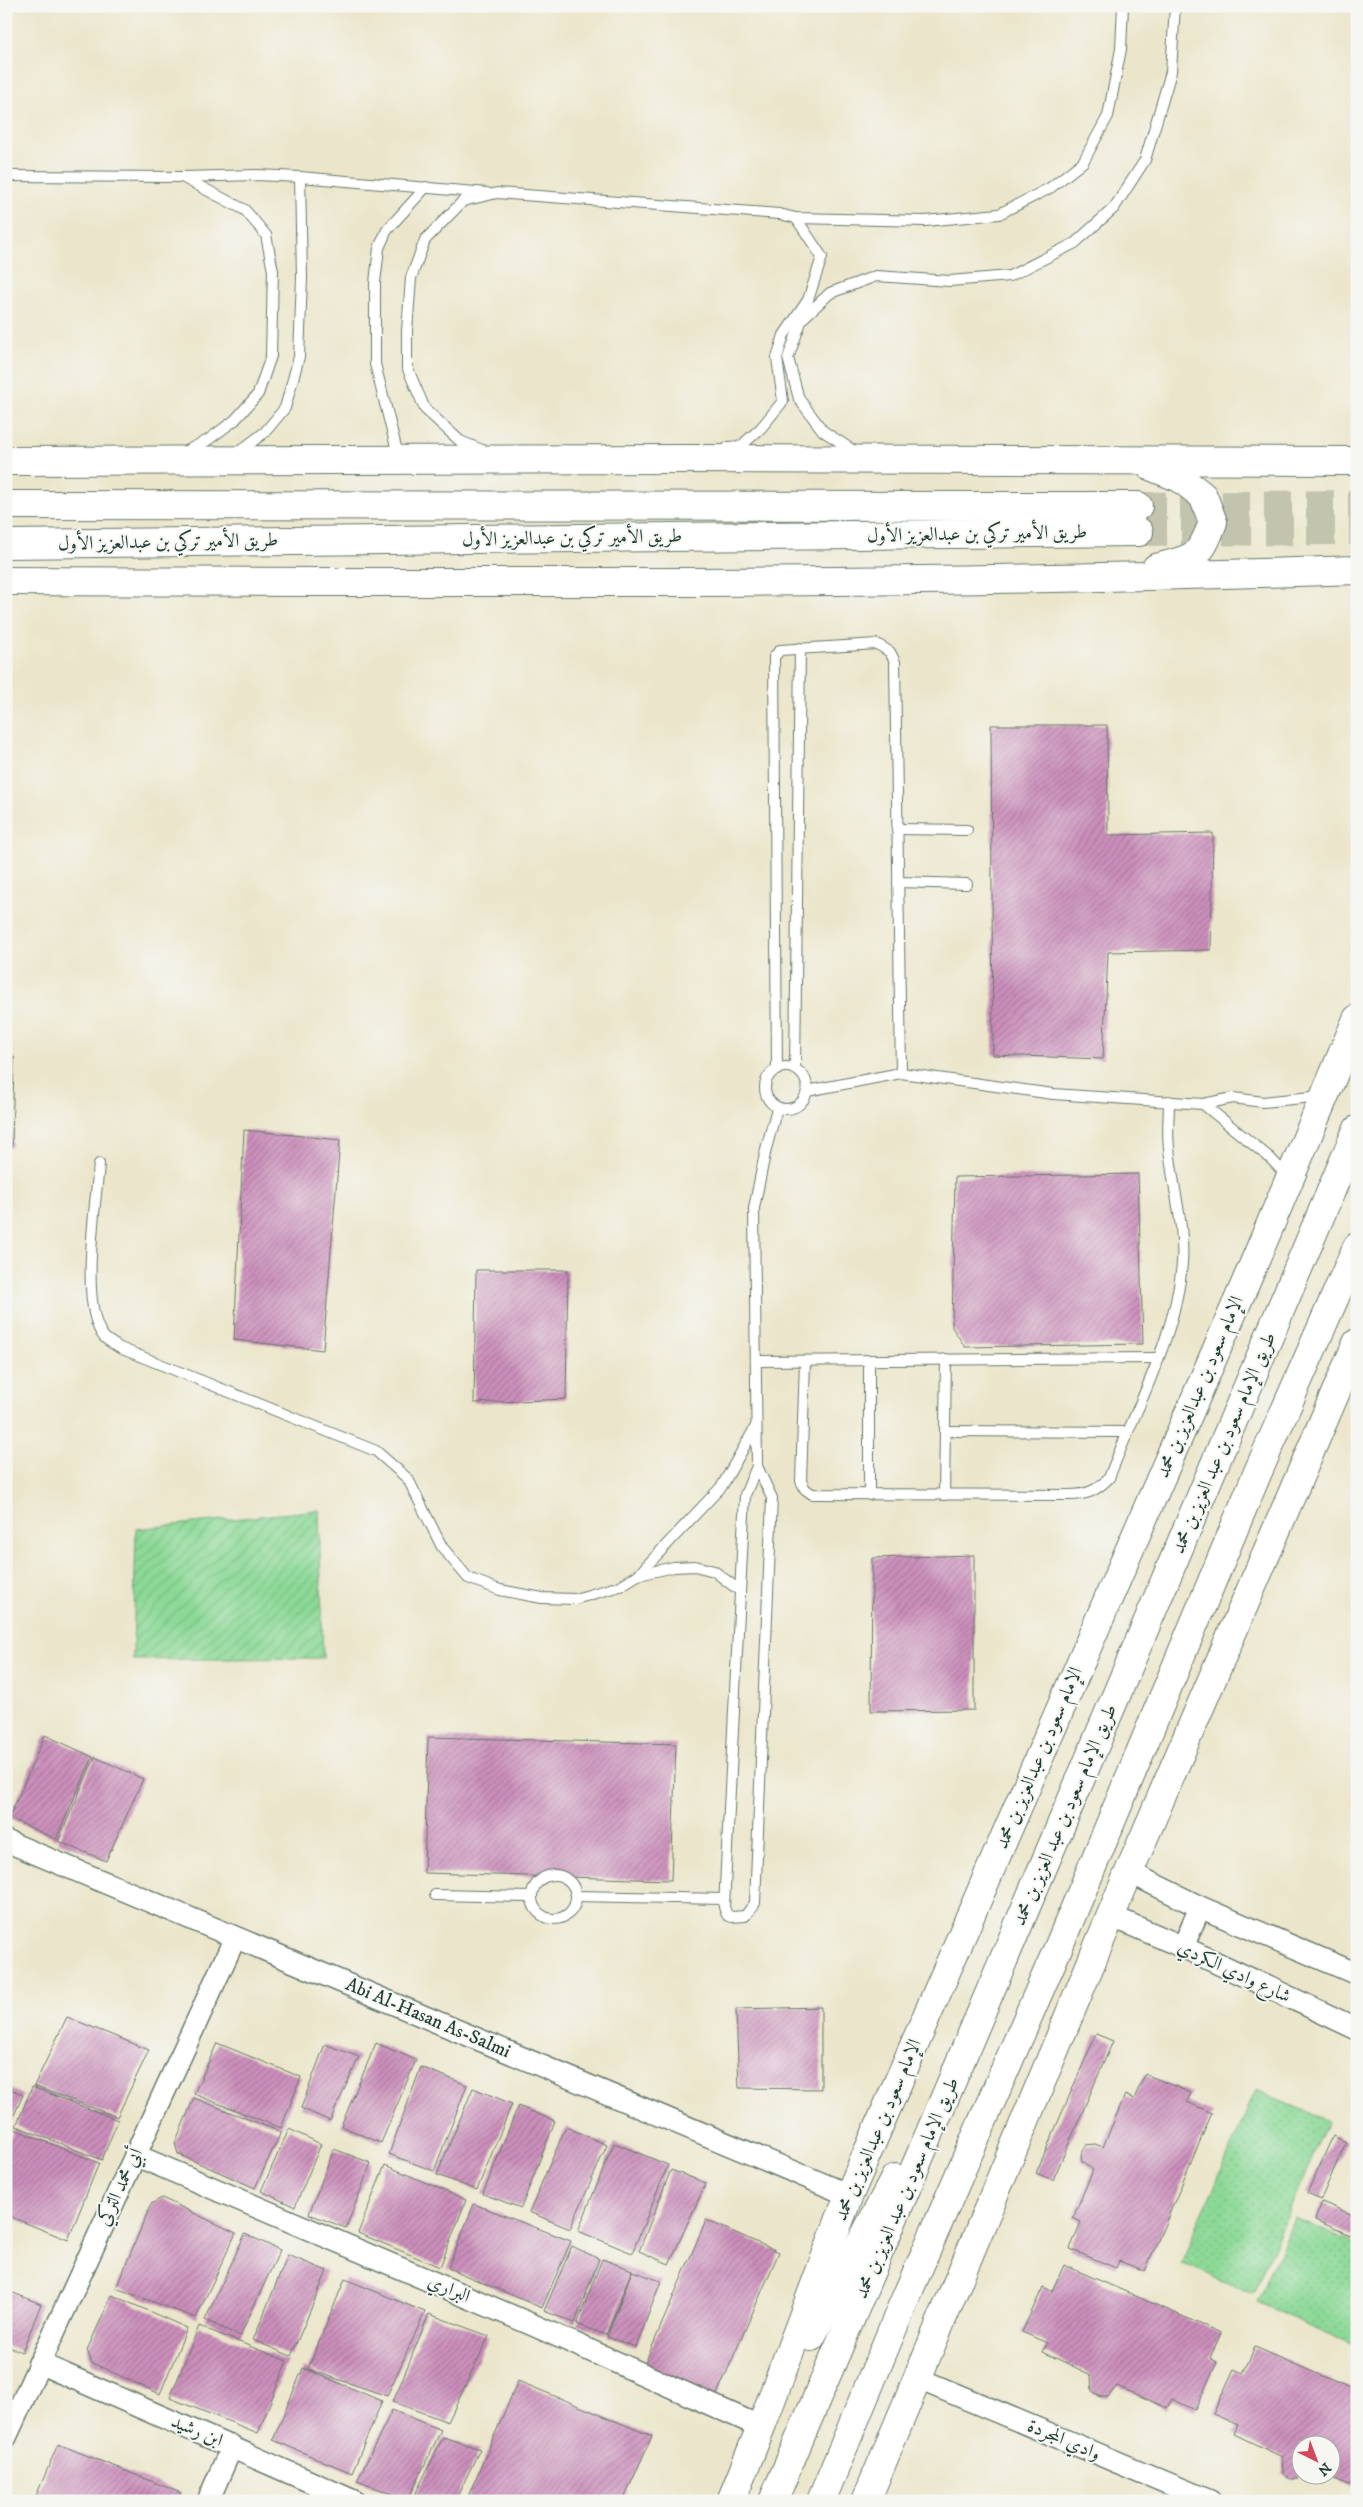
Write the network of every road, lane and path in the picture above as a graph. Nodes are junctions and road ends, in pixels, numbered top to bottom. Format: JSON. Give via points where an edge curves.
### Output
{"nodes":[{"id":1,"x":1123,"y":6,"type":"edge"},
{"id":2,"x":1175,"y":6,"type":"edge"},
{"id":3,"x":6,"y":176,"type":"edge"},
{"id":4,"x":182,"y":176,"type":"junction"},
{"id":5,"x":300,"y":177,"type":"junction"},
{"id":6,"x":426,"y":187,"type":"junction"},
{"id":7,"x":497,"y":193,"type":"junction"},
{"id":8,"x":796,"y":218,"type":"junction"},
{"id":9,"x":684,"y":458,"type":"junction"},
{"id":10,"x":504,"y":459,"type":"junction"},
{"id":11,"x":400,"y":460,"type":"junction"},
{"id":12,"x":6,"y":461,"type":"edge"},
{"id":13,"x":166,"y":461,"type":"junction"},
{"id":14,"x":227,"y":461,"type":"junction"},
{"id":15,"x":883,"y":461,"type":"junction"},
{"id":16,"x":1137,"y":461,"type":"junction"},
{"id":17,"x":1357,"y":461,"type":"edge"},
{"id":18,"x":6,"y":505,"type":"edge"},
{"id":19,"x":6,"y":544,"type":"edge"},
{"id":20,"x":1357,"y":570,"type":"edge"},
{"id":21,"x":1122,"y":578,"type":"junction"},
{"id":22,"x":6,"y":581,"type":"edge"},
{"id":23,"x":800,"y":648,"type":"junction"},
{"id":24,"x":897,"y":830,"type":"junction"},
{"id":25,"x":967,"y":830,"type":"dead end"},
{"id":26,"x":898,"y":882,"type":"junction"},
{"id":27,"x":967,"y":884,"type":"dead end"},
{"id":28,"x":1357,"y":1019,"type":"edge"},
{"id":29,"x":795,"y":1069,"type":"junction"},
{"id":30,"x":777,"y":1070,"type":"junction"},
{"id":31,"x":901,"y":1073,"type":"junction"},
{"id":32,"x":807,"y":1091,"type":"junction"},
{"id":33,"x":1324,"y":1096,"type":"junction"},
{"id":34,"x":1169,"y":1101,"type":"junction"},
{"id":35,"x":1203,"y":1104,"type":"junction"},
{"id":36,"x":777,"y":1108,"type":"junction"},
{"id":37,"x":1357,"y":1130,"type":"edge"},
{"id":38,"x":99,"y":1164,"type":"dead end"},
{"id":39,"x":1289,"y":1179,"type":"junction"},
{"id":40,"x":1357,"y":1248,"type":"edge"},
{"id":41,"x":1357,"y":1344,"type":"edge"},
{"id":42,"x":1158,"y":1358,"type":"junction"},
{"id":43,"x":946,"y":1359,"type":"junction"},
{"id":44,"x":870,"y":1360,"type":"junction"},
{"id":45,"x":805,"y":1361,"type":"junction"},
{"id":46,"x":756,"y":1362,"type":"junction"},
{"id":47,"x":757,"y":1424,"type":"junction"},
{"id":48,"x":946,"y":1431,"type":"junction"},
{"id":49,"x":1127,"y":1432,"type":"junction"},
{"id":50,"x":757,"y":1466,"type":"junction"},
{"id":51,"x":869,"y":1495,"type":"junction"},
{"id":52,"x":944,"y":1495,"type":"junction"},
{"id":53,"x":638,"y":1575,"type":"junction"},
{"id":54,"x":740,"y":1591,"type":"junction"},
{"id":55,"x":8,"y":1848,"type":"edge"},
{"id":56,"x":1129,"y":1872,"type":"junction"},
{"id":57,"x":436,"y":1895,"type":"dead end"},
{"id":58,"x":576,"y":1896,"type":"junction"},
{"id":59,"x":531,"y":1897,"type":"junction"},
{"id":60,"x":724,"y":1899,"type":"junction"},
{"id":61,"x":1200,"y":1907,"type":"junction"},
{"id":62,"x":1111,"y":1916,"type":"junction"},
{"id":63,"x":235,"y":1938,"type":"junction"},
{"id":64,"x":1183,"y":1947,"type":"junction"},
{"id":65,"x":1357,"y":1974,"type":"edge"},
{"id":66,"x":1357,"y":2029,"type":"edge"},
{"id":67,"x":961,"y":2062,"type":"junction"},
{"id":68,"x":135,"y":2155,"type":"junction"},
{"id":69,"x":849,"y":2195,"type":"junction"},
{"id":70,"x":39,"y":2363,"type":"junction"},
{"id":71,"x":919,"y":2379,"type":"junction"},
{"id":72,"x":761,"y":2427,"type":"junction"},
{"id":73,"x":6,"y":2437,"type":"edge"},
{"id":74,"x":232,"y":2446,"type":"junction"},
{"id":75,"x":208,"y":2501,"type":"edge"},
{"id":76,"x":354,"y":2501,"type":"edge"},
{"id":77,"x":731,"y":2501,"type":"edge"},
{"id":78,"x":773,"y":2501,"type":"edge"},
{"id":79,"x":821,"y":2501,"type":"edge"},
{"id":80,"x":866,"y":2501,"type":"edge"},
{"id":81,"x":1210,"y":2501,"type":"edge"}],
"edges":[{"from":1,"to":8,"type":"lane","via":[[1121,49],[1108,116],[1083,162],[1050,188],[999,214],[925,221]]},
{"from":2,"to":15,"type":"lane","via":[[1172,72],[1146,160],[1114,208],[1074,243],[1010,276],[950,281],[876,276],[830,293],[802,319],[788,358],[799,399],[823,431],[848,450]]},
{"from":3,"to":4,"type":"lane"},
{"from":4,"to":5,"type":"lane","via":[[257,174]]},
{"from":4,"to":13,"type":"lane","via":[[245,210],[266,235],[273,271],[271,356],[258,394],[236,420],[208,440]]},
{"from":5,"to":6,"type":"lane"},
{"from":5,"to":14,"type":"lane","via":[[302,277],[298,357],[294,374],[285,408],[265,432]]},
{"from":6,"to":7,"type":"lane"},
{"from":6,"to":11,"type":"lane","via":[[387,230],[379,248],[375,283],[376,364]]},
{"from":7,"to":8,"type":"lane","via":[[779,214]]},
{"from":7,"to":10,"type":"lane","via":[[464,201],[425,240],[411,278],[407,367],[425,409],[460,441]]},
{"from":8,"to":9,"type":"lane","via":[[822,257],[808,300],[784,335],[777,358],[783,401],[741,446],[712,449]]},
{"from":9,"to":10,"type":"main road"},
{"from":9,"to":15,"type":"main road"},
{"from":10,"to":11,"type":"main road"},
{"from":11,"to":14,"type":"main road"},
{"from":12,"to":13,"type":"main road"},
{"from":13,"to":14,"type":"main road"},
{"from":15,"to":16,"type":"main road"},
{"from":16,"to":17,"type":"main road"},
{"from":16,"to":21,"type":"main road","via":[[1180,478],[1203,496],[1213,522],[1205,545],[1187,561]]},
{"from":18,"to":19,"type":"main road","name":"طريق الأمير تركي بن عبدالعزيز الأول","via":[[1138,519]]},
{"from":20,"to":21,"type":"main road"},
{"from":21,"to":22,"type":"main road","via":[[654,583]]},
{"from":23,"to":24,"type":"lane","via":[[877,644],[890,652],[895,662]]},
{"from":23,"to":29,"type":"lane"},
{"from":23,"to":30,"type":"lane","via":[[780,650],[774,657]]},
{"from":24,"to":25,"type":"lane"},
{"from":24,"to":26,"type":"lane"},
{"from":26,"to":27,"type":"lane"},
{"from":26,"to":31,"type":"lane"},
{"from":28,"to":33,"type":"main road","name":"الإمام سعود بن عبدالعزيز بن محمد"},
{"from":29,"to":30,"type":"lane","via":[[782,1067]]},
{"from":29,"to":32,"type":"lane","via":[[805,1078]]},
{"from":30,"to":36,"type":"lane","via":[[770,1074],[765,1086],[767,1099]]},
{"from":31,"to":32,"type":"lane"},
{"from":31,"to":34,"type":"lane","via":[[1053,1094]]},
{"from":32,"to":36,"type":"lane","via":[[802,1103],[790,1109]]},
{"from":33,"to":35,"type":"lane","via":[[1263,1102],[1233,1098]]},
{"from":33,"to":39,"type":"main road","name":"الإمام سعود بن عبدالعزيز بن محمد"},
{"from":34,"to":35,"type":"lane"},
{"from":34,"to":42,"type":"lane","via":[[1169,1146],[1181,1223],[1182,1263],[1176,1305]]},
{"from":35,"to":39,"type":"lane","via":[[1270,1158]]},
{"from":36,"to":46,"type":"lane","via":[[754,1208]]},
{"from":37,"to":67,"type":"main road","name":"طريق الإمام سعود بن عبد العزيز بن محمد"},
{"from":38,"to":53,"type":"lane","via":[[90,1294],[94,1316],[104,1337],[120,1348],[376,1452],[408,1479],[442,1547],[468,1578],[500,1590],[542,1598],[575,1599],[620,1586]]},
{"from":39,"to":69,"type":"main road","name":"الإمام سعود بن عبدالعزيز بن محمد"},
{"from":40,"to":79,"type":"main road","via":[[1257,1474]]},
{"from":41,"to":56,"type":"main road"},
{"from":42,"to":43,"type":"lane"},
{"from":42,"to":49,"type":"lane"},
{"from":43,"to":44,"type":"lane"},
{"from":43,"to":48,"type":"lane"},
{"from":44,"to":45,"type":"lane"},
{"from":44,"to":51,"type":"lane"},
{"from":45,"to":46,"type":"lane"},
{"from":45,"to":51,"type":"lane","via":[[801,1481],[812,1494]]},
{"from":46,"to":47,"type":"lane"},
{"from":47,"to":50,"type":"lane"},
{"from":47,"to":53,"type":"lane","via":[[722,1486]]},
{"from":48,"to":49,"type":"lane"},
{"from":48,"to":52,"type":"lane"},
{"from":49,"to":52,"type":"lane","via":[[1109,1478],[1099,1489],[1085,1495]]},
{"from":50,"to":54,"type":"lane","via":[[745,1495]]},
{"from":50,"to":60,"type":"lane","via":[[772,1498],[755,1903],[745,1916],[732,1917],[727,1915]]},
{"from":51,"to":52,"type":"lane"},
{"from":53,"to":54,"type":"lane","via":[[695,1566],[714,1571]]},
{"from":54,"to":60,"type":"lane"},
{"from":55,"to":63,"type":"street","name":"Abi Al-Hasan As-Salmi"},
{"from":56,"to":61,"type":"street"},
{"from":56,"to":62,"type":"main road"},
{"from":57,"to":59,"type":"lane"},
{"from":58,"to":59,"type":"lane","via":[[568,1879],[557,1874],[544,1876],[535,1885]]},
{"from":58,"to":59,"type":"lane","via":[[569,1913],[558,1919],[545,1917],[535,1909]]},
{"from":58,"to":60,"type":"lane"},
{"from":61,"to":64,"type":"street"},
{"from":61,"to":65,"type":"street"},
{"from":62,"to":64,"type":"street","name":"شارع وادي الكردي"},
{"from":62,"to":71,"type":"main road"},
{"from":63,"to":68,"type":"street","name":"أبي محمد التركي"},
{"from":63,"to":69,"type":"street","name":"Abi Al-Hasan As-Salmi"},
{"from":64,"to":66,"type":"street","name":"شارع وادي الكردي"},
{"from":67,"to":72,"type":"main road","via":[[878,2208]]},
{"from":67,"to":78,"type":"main road","name":"طريق الإمام سعود بن عبد العزيز بن محمد"},
{"from":68,"to":70,"type":"street","name":"أبي محمد التركي"},
{"from":68,"to":72,"type":"street","name":"البراري","via":[[533,2325]]},
{"from":69,"to":72,"type":"main road","name":"الإمام سعود بن عبدالعزيز بن محمد"},
{"from":70,"to":73,"type":"street","name":"أبي محمد التركي"},
{"from":70,"to":74,"type":"street","name":"ابن رشيد"},
{"from":71,"to":80,"type":"main road"},
{"from":71,"to":81,"type":"street","name":"وادي المجردة"},
{"from":72,"to":77,"type":"main road","name":"الإمام سعود بن عبدالعزيز بن محمد"},
{"from":74,"to":75,"type":"street"},
{"from":74,"to":76,"type":"street","name":"ابن رشيد"}]}
